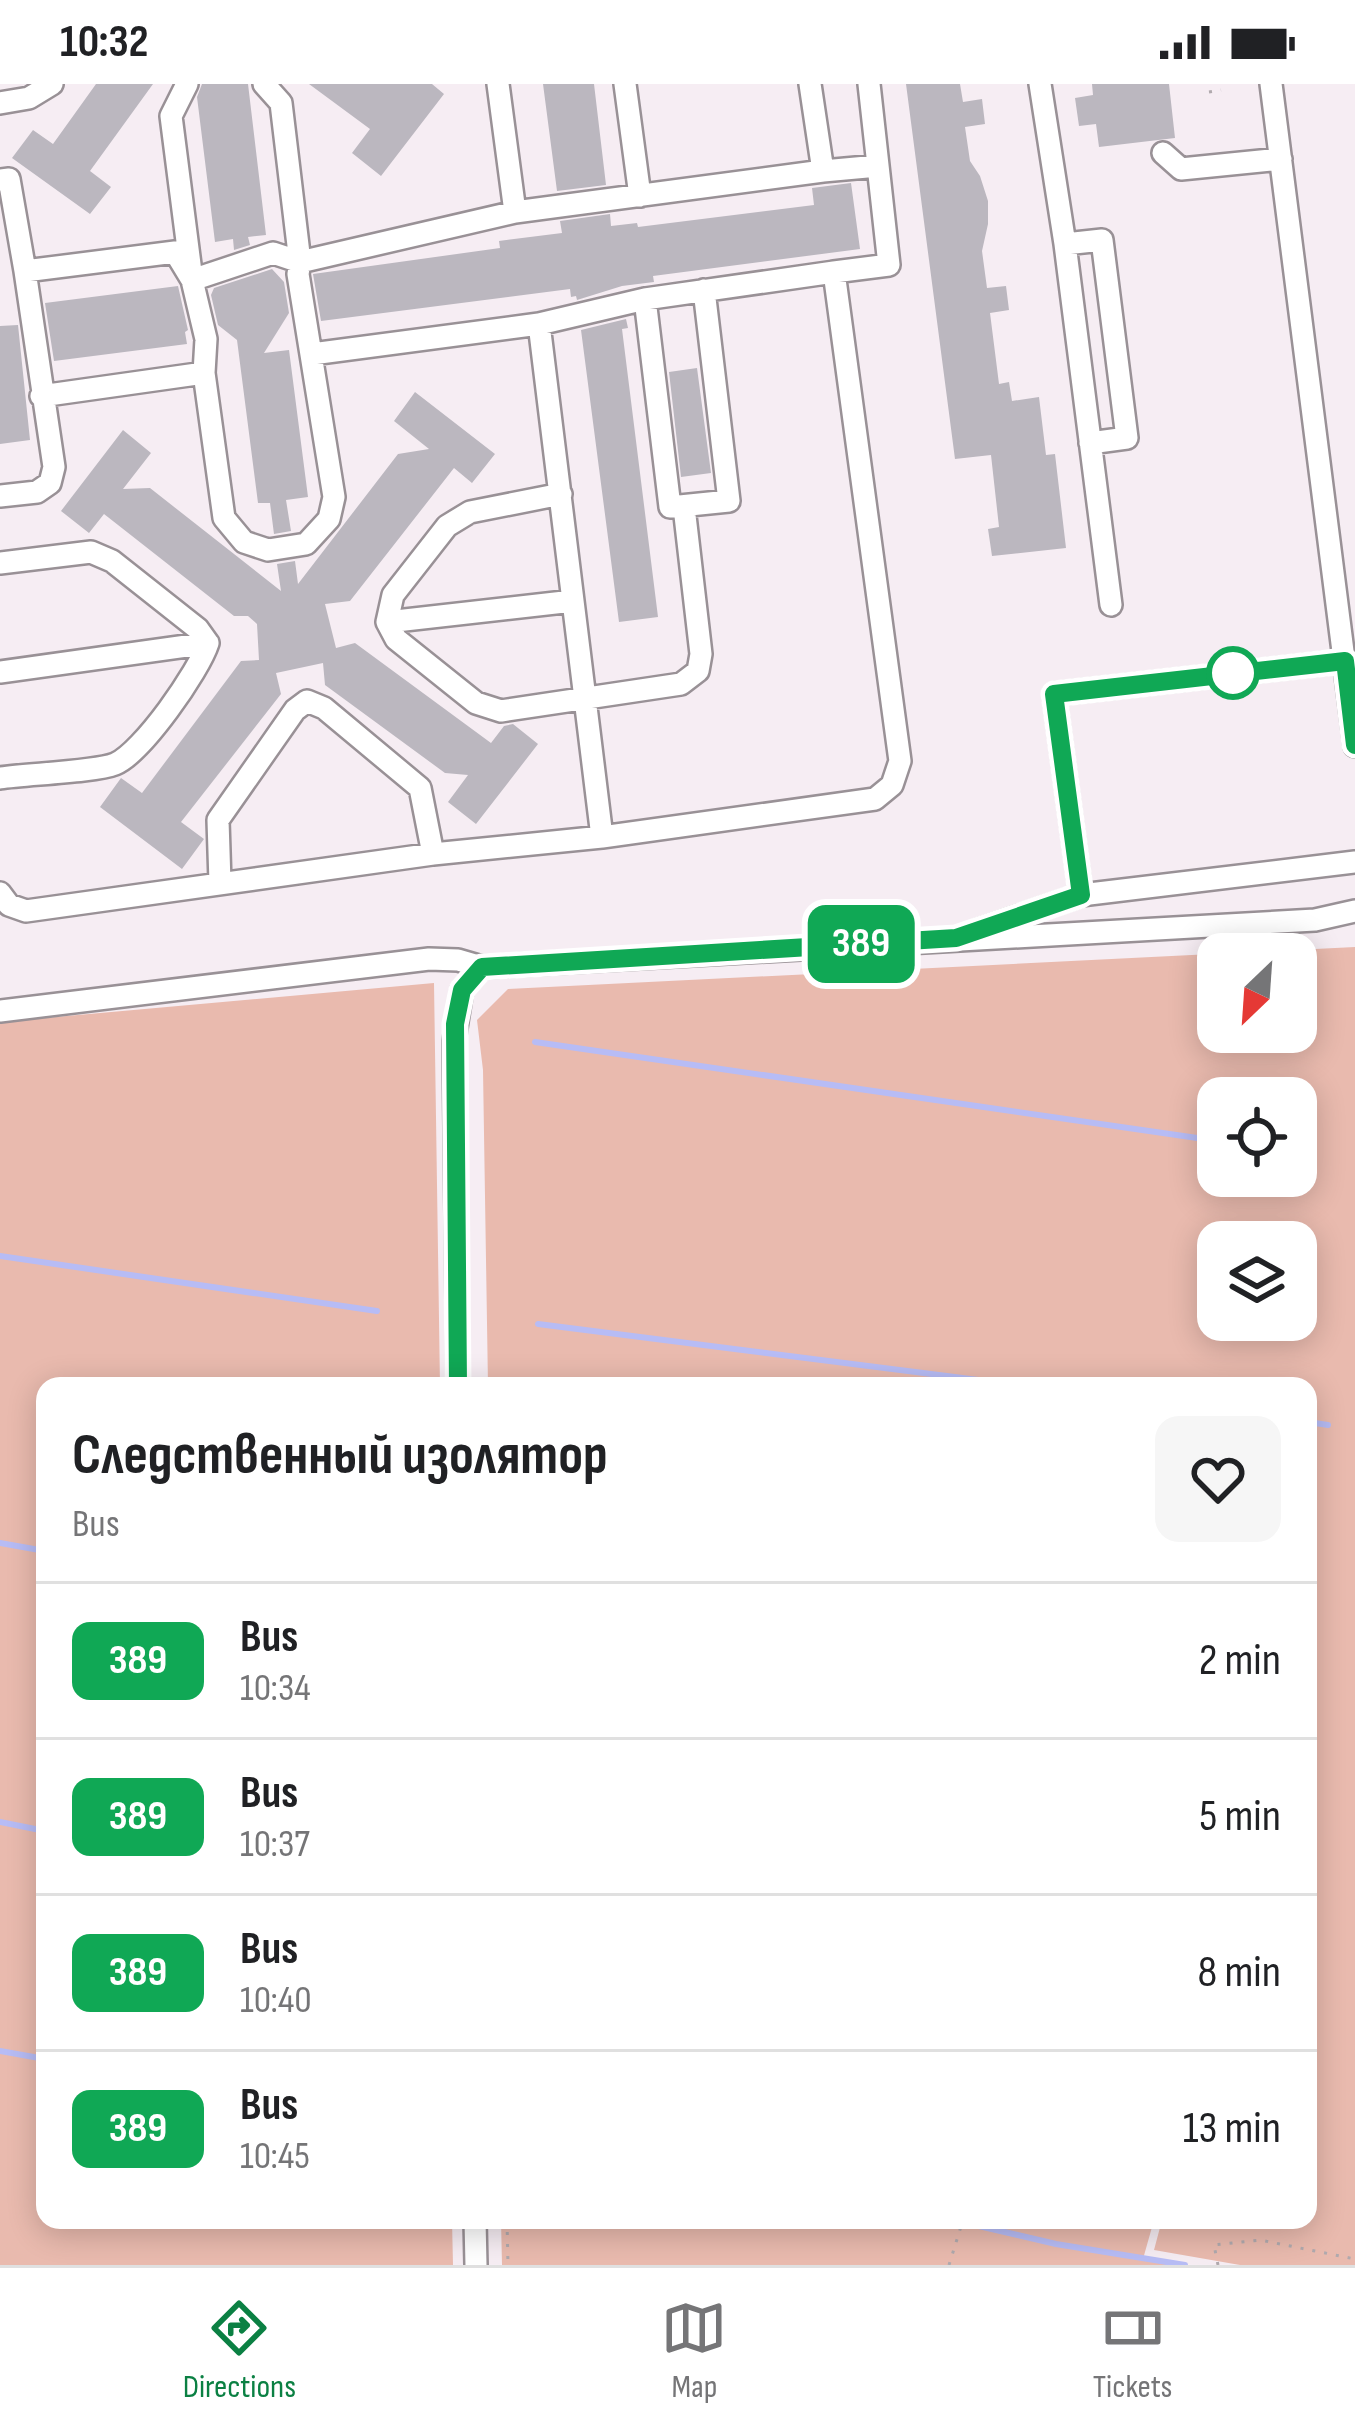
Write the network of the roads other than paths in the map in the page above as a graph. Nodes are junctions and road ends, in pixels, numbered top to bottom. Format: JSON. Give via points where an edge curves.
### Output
{"nodes":[{"id":1,"x":52,"y":84,"type":"edge"},
{"id":2,"x":187,"y":84,"type":"edge"},
{"id":3,"x":264,"y":84,"type":"edge"},
{"id":4,"x":498,"y":84,"type":"edge"},
{"id":5,"x":625,"y":84,"type":"edge"},
{"id":6,"x":810,"y":84,"type":"edge"},
{"id":7,"x":869,"y":84,"type":"edge"},
{"id":8,"x":1040,"y":84,"type":"edge"},
{"id":9,"x":1271,"y":84,"type":"edge"},
{"id":10,"x":0,"y":103,"type":"edge"},
{"id":11,"x":1163,"y":153,"type":"dead end"},
{"id":12,"x":1281,"y":159,"type":"junction"},
{"id":13,"x":878,"y":166,"type":"junction"},
{"id":14,"x":824,"y":171,"type":"junction"},
{"id":15,"x":0,"y":180,"type":"edge"},
{"id":16,"x":640,"y":196,"type":"junction"},
{"id":17,"x":514,"y":212,"type":"junction"},
{"id":18,"x":1065,"y":244,"type":"junction"},
{"id":19,"x":300,"y":262,"type":"junction"},
{"id":20,"x":26,"y":271,"type":"junction"},
{"id":21,"x":834,"y":272,"type":"junction"},
{"id":22,"x":192,"y":280,"type":"junction"},
{"id":23,"x":704,"y":290,"type":"junction"},
{"id":24,"x":645,"y":299,"type":"junction"},
{"id":25,"x":539,"y":324,"type":"junction"},
{"id":26,"x":313,"y":354,"type":"junction"},
{"id":27,"x":204,"y":373,"type":"junction"},
{"id":28,"x":41,"y":396,"type":"junction"},
{"id":29,"x":1090,"y":443,"type":"junction"},
{"id":30,"x":561,"y":494,"type":"junction"},
{"id":31,"x":0,"y":496,"type":"edge"},
{"id":32,"x":684,"y":507,"type":"junction"},
{"id":33,"x":0,"y":563,"type":"edge"},
{"id":34,"x":573,"y":601,"type":"junction"},
{"id":35,"x":1111,"y":605,"type":"dead end"},
{"id":36,"x":387,"y":622,"type":"junction"},
{"id":37,"x":208,"y":643,"type":"junction"},
{"id":38,"x":1345,"y":661,"type":"junction"},
{"id":39,"x":0,"y":672,"type":"edge"},
{"id":40,"x":586,"y":699,"type":"junction"},
{"id":41,"x":1355,"y":746,"type":"edge"},
{"id":42,"x":0,"y":778,"type":"edge"},
{"id":43,"x":602,"y":837,"type":"junction"},
{"id":44,"x":433,"y":854,"type":"junction"},
{"id":45,"x":1355,"y":862,"type":"edge"},
{"id":46,"x":220,"y":883,"type":"junction"},
{"id":47,"x":0,"y":893,"type":"edge"},
{"id":48,"x":1081,"y":895,"type":"junction"},
{"id":49,"x":1355,"y":911,"type":"edge"},
{"id":50,"x":956,"y":938,"type":"junction"},
{"id":51,"x":482,"y":967,"type":"junction"},
{"id":52,"x":0,"y":1011,"type":"edge"},
{"id":53,"x":458,"y":1377,"type":"edge"},
{"id":54,"x":475,"y":2229,"type":"edge"},
{"id":55,"x":476,"y":2265,"type":"edge"}],
"edges":[{"from":1,"to":10,"type":"street"},
{"from":2,"to":22,"type":"street","via":[[171,116]]},
{"from":3,"to":19,"type":"street","via":[[281,103]]},
{"from":4,"to":17,"type":"street"},
{"from":5,"to":16,"type":"street"},
{"from":6,"to":14,"type":"street"},
{"from":7,"to":13,"type":"street"},
{"from":8,"to":18,"type":"street"},
{"from":9,"to":12,"type":"street"},
{"from":11,"to":12,"type":"street","via":[[1181,169]]},
{"from":12,"to":38,"type":"street"},
{"from":13,"to":14,"type":"street"},
{"from":13,"to":21,"type":"street","via":[[889,265]]},
{"from":14,"to":16,"type":"street"},
{"from":15,"to":20,"type":"street","via":[[9,179]]},
{"from":16,"to":17,"type":"street"},
{"from":17,"to":19,"type":"street"},
{"from":18,"to":29,"type":"street"},
{"from":18,"to":29,"type":"street","via":[[1102,240],[1116,350],[1127,438]]},
{"from":19,"to":22,"type":"street","via":[[273,253]]},
{"from":19,"to":26,"type":"street"},
{"from":20,"to":22,"type":"street","via":[[175,252]]},
{"from":20,"to":28,"type":"street"},
{"from":21,"to":23,"type":"street"},
{"from":21,"to":43,"type":"street","via":[[900,761],[892,784],[875,799]]},
{"from":22,"to":27,"type":"street","via":[[206,339]]},
{"from":23,"to":24,"type":"street"},
{"from":23,"to":32,"type":"street","via":[[730,501]]},
{"from":24,"to":25,"type":"street"},
{"from":24,"to":32,"type":"street","via":[[670,506]]},
{"from":25,"to":26,"type":"street"},
{"from":25,"to":30,"type":"street"},
{"from":26,"to":27,"type":"street","via":[[334,497],[329,519],[306,544],[268,550],[244,542],[224,518]]},
{"from":27,"to":28,"type":"street"},
{"from":28,"to":31,"type":"street","via":[[50,483]]},
{"from":29,"to":35,"type":"street"},
{"from":30,"to":34,"type":"street"},
{"from":30,"to":36,"type":"street","via":[[470,512],[447,526],[393,595]]},
{"from":32,"to":40,"type":"street","via":[[698,671],[681,684]]},
{"from":33,"to":37,"type":"street","via":[[91,552]]},
{"from":34,"to":36,"type":"street"},
{"from":34,"to":40,"type":"street"},
{"from":36,"to":40,"type":"street","via":[[395,639],[476,703],[501,711]]},
{"from":37,"to":39,"type":"street"},
{"from":37,"to":42,"type":"street","via":[[139,745],[115,764]]},
{"from":38,"to":41,"type":"street"},
{"from":38,"to":48,"type":"street","via":[[1054,694]]},
{"from":40,"to":43,"type":"street"},
{"from":43,"to":44,"type":"street"},
{"from":44,"to":46,"type":"street"},
{"from":44,"to":46,"type":"street","via":[[420,788],[307,701],[218,820]]},
{"from":45,"to":48,"type":"street"},
{"from":46,"to":47,"type":"street","via":[[26,910]]},
{"from":48,"to":50,"type":"street"},
{"from":49,"to":50,"type":"street","via":[[1328,919]]},
{"from":50,"to":51,"type":"street"},
{"from":51,"to":52,"type":"street","via":[[429,959]]},
{"from":51,"to":53,"type":"street","via":[[462,990],[455,1024]]},
{"from":54,"to":55,"type":"street"}]}
